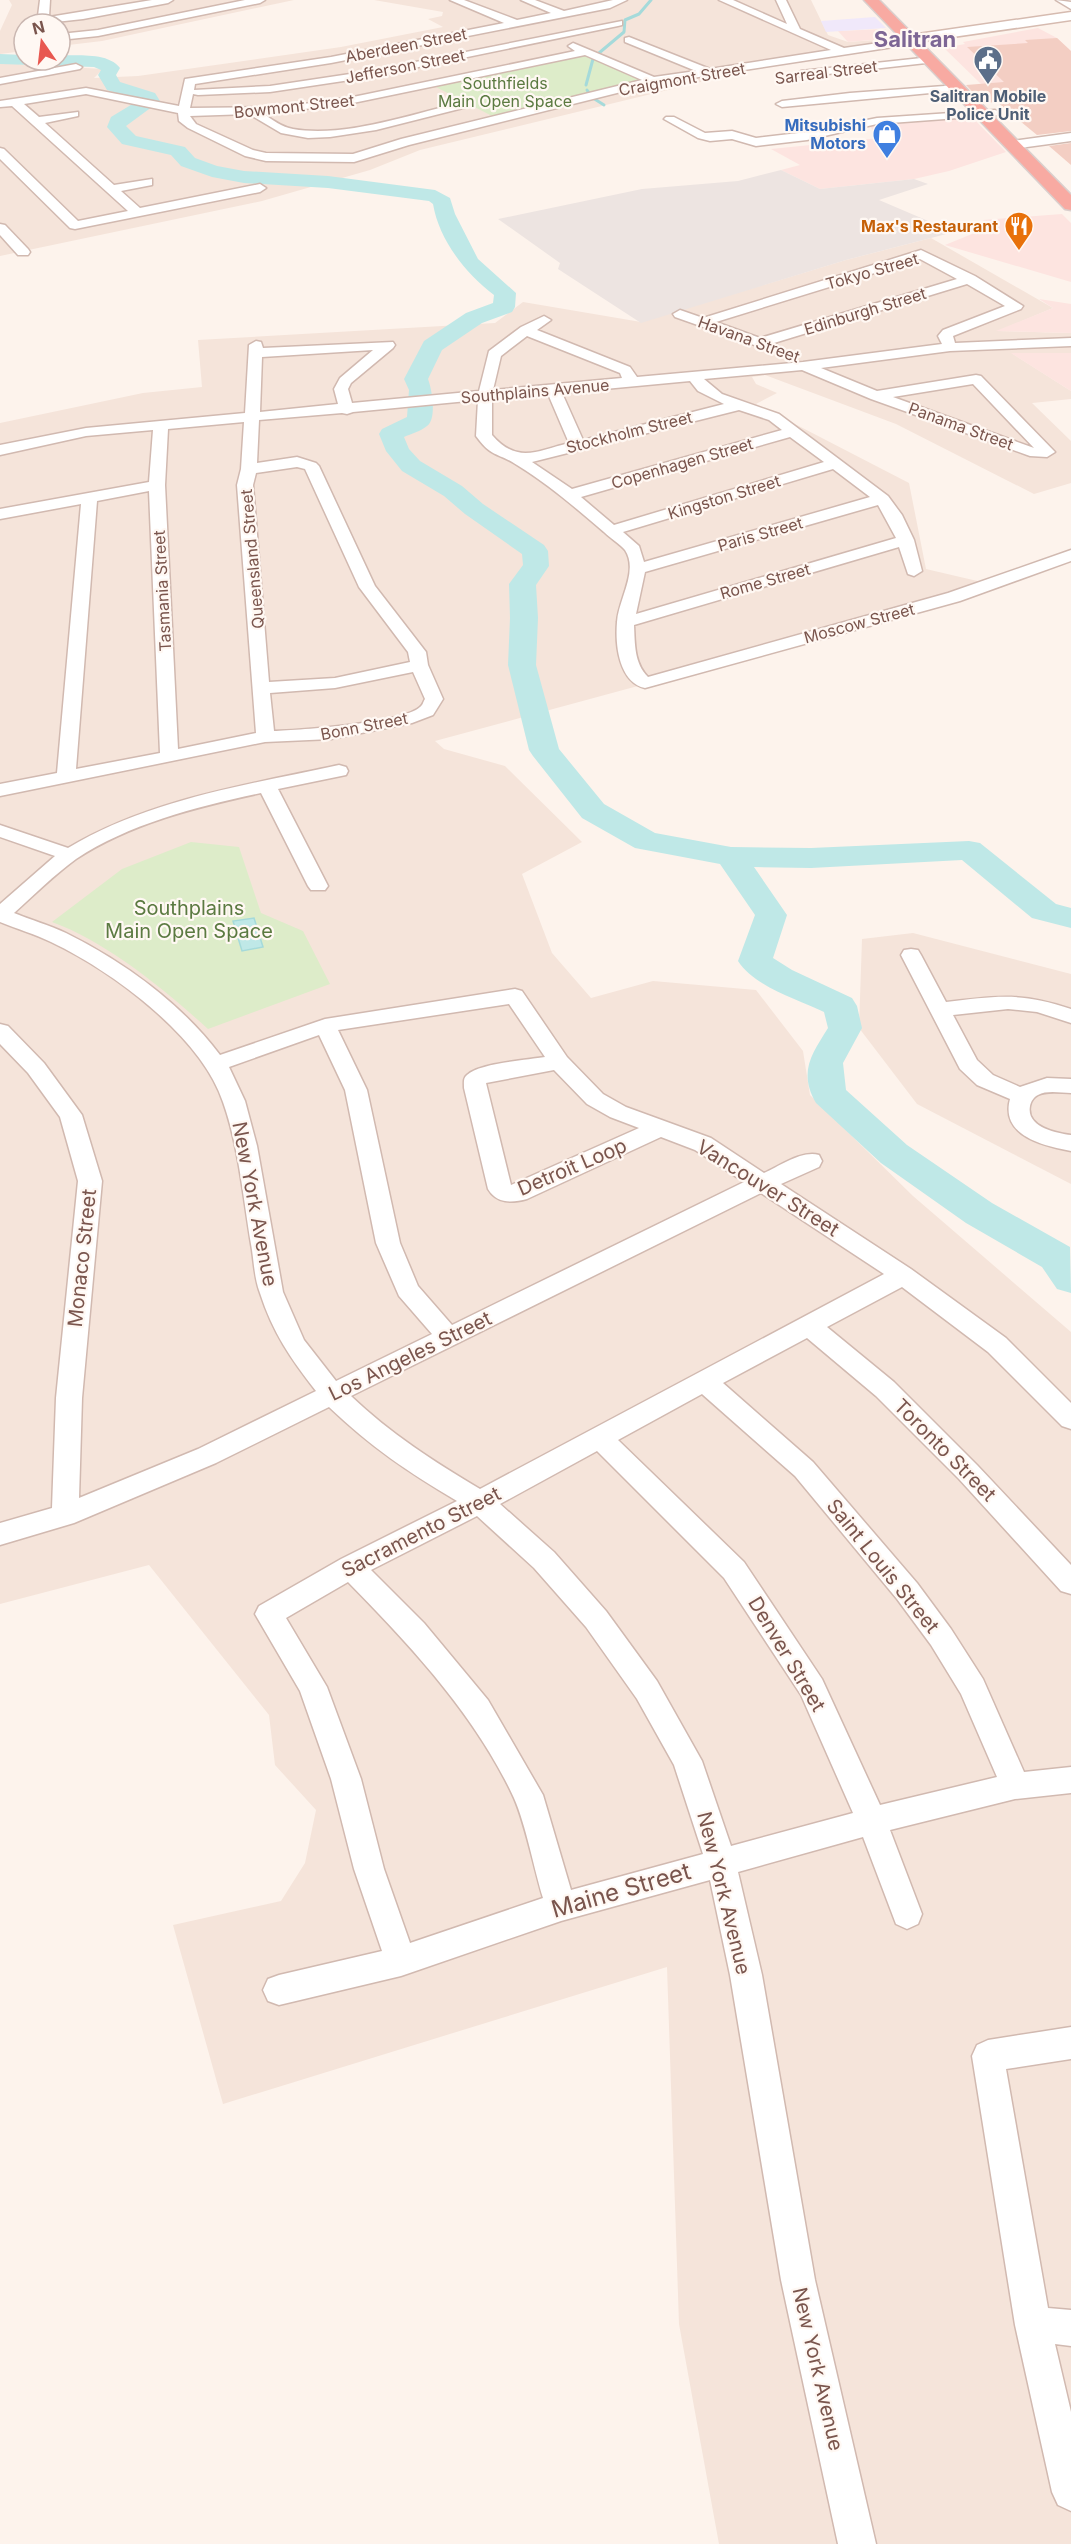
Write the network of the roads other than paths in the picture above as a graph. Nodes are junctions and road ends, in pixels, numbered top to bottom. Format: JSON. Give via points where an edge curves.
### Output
{"nodes":[{"id":1,"x":168,"y":0,"type":"edge"},
{"id":2,"x":260,"y":0,"type":"edge"},
{"id":3,"x":455,"y":0,"type":"edge"},
{"id":4,"x":525,"y":0,"type":"edge"},
{"id":5,"x":622,"y":0,"type":"edge"},
{"id":6,"x":724,"y":0,"type":"edge"},
{"id":7,"x":781,"y":0,"type":"edge"},
{"id":8,"x":871,"y":0,"type":"edge"},
{"id":9,"x":883,"y":0,"type":"edge"},
{"id":10,"x":1062,"y":0,"type":"edge"},
{"id":11,"x":189,"y":2,"type":"dead end"},
{"id":12,"x":1071,"y":6,"type":"edge"},
{"id":13,"x":228,"y":8,"type":"junction"},
{"id":14,"x":562,"y":14,"type":"junction"},
{"id":15,"x":1071,"y":16,"type":"edge"},
{"id":16,"x":72,"y":18,"type":"edge"},
{"id":17,"x":1071,"y":20,"type":"edge"},
{"id":18,"x":515,"y":23,"type":"junction"},
{"id":19,"x":618,"y":23,"type":"dead end"},
{"id":20,"x":795,"y":29,"type":"junction"},
{"id":21,"x":72,"y":36,"type":"edge"},
{"id":22,"x":943,"y":37,"type":"junction"},
{"id":23,"x":551,"y":38,"type":"junction"},
{"id":24,"x":916,"y":38,"type":"junction"},
{"id":25,"x":629,"y":40,"type":"dead end"},
{"id":26,"x":841,"y":51,"type":"junction"},
{"id":27,"x":586,"y":52,"type":"junction"},
{"id":28,"x":931,"y":60,"type":"junction"},
{"id":29,"x":76,"y":67,"type":"dead end"},
{"id":30,"x":954,"y":71,"type":"junction"},
{"id":31,"x":710,"y":73,"type":"junction"},
{"id":32,"x":793,"y":75,"type":"dead end"},
{"id":33,"x":0,"y":81,"type":"edge"},
{"id":34,"x":653,"y":81,"type":"junction"},
{"id":35,"x":427,"y":85,"type":"junction"},
{"id":36,"x":189,"y":87,"type":"junction"},
{"id":37,"x":958,"y":88,"type":"junction"},
{"id":38,"x":14,"y":101,"type":"junction"},
{"id":39,"x":0,"y":104,"type":"edge"},
{"id":40,"x":782,"y":104,"type":"dead end"},
{"id":41,"x":463,"y":105,"type":"junction"},
{"id":42,"x":183,"y":111,"type":"junction"},
{"id":43,"x":253,"y":112,"type":"junction"},
{"id":44,"x":989,"y":113,"type":"junction"},
{"id":45,"x":74,"y":114,"type":"dead end"},
{"id":46,"x":670,"y":119,"type":"dead end"},
{"id":47,"x":492,"y":120,"type":"junction"},
{"id":48,"x":36,"y":121,"type":"junction"},
{"id":49,"x":1071,"y":137,"type":"edge"},
{"id":50,"x":1019,"y":144,"type":"junction"},
{"id":51,"x":0,"y":152,"type":"edge"},
{"id":52,"x":148,"y":182,"type":"dead end"},
{"id":53,"x":260,"y":188,"type":"dead end"},
{"id":54,"x":112,"y":189,"type":"junction"},
{"id":55,"x":1071,"y":190,"type":"edge"},
{"id":56,"x":1071,"y":205,"type":"edge"},
{"id":57,"x":138,"y":213,"type":"junction"},
{"id":58,"x":0,"y":228,"type":"edge"},
{"id":59,"x":7,"y":242,"type":"edge"},
{"id":60,"x":23,"y":252,"type":"dead end"},
{"id":61,"x":970,"y":279,"type":"junction"},
{"id":62,"x":680,"y":314,"type":"dead end"},
{"id":63,"x":544,"y":320,"type":"dead end"},
{"id":64,"x":703,"y":322,"type":"junction"},
{"id":65,"x":526,"y":330,"type":"junction"},
{"id":66,"x":1071,"y":342,"type":"edge"},
{"id":67,"x":759,"y":343,"type":"junction"},
{"id":68,"x":950,"y":347,"type":"junction"},
{"id":69,"x":810,"y":365,"type":"junction"},
{"id":70,"x":695,"y":376,"type":"junction"},
{"id":71,"x":627,"y":383,"type":"junction"},
{"id":72,"x":553,"y":389,"type":"junction"},
{"id":73,"x":485,"y":395,"type":"junction"},
{"id":74,"x":876,"y":396,"type":"junction"},
{"id":75,"x":739,"y":405,"type":"junction"},
{"id":76,"x":347,"y":410,"type":"junction"},
{"id":77,"x":252,"y":419,"type":"junction"},
{"id":78,"x":161,"y":427,"type":"junction"},
{"id":79,"x":794,"y":431,"type":"junction"},
{"id":80,"x":577,"y":444,"type":"junction"},
{"id":81,"x":0,"y":450,"type":"edge"},
{"id":82,"x":520,"y":460,"type":"junction"},
{"id":83,"x":834,"y":464,"type":"junction"},
{"id":84,"x":249,"y":469,"type":"junction"},
{"id":85,"x":157,"y":484,"type":"junction"},
{"id":86,"x":570,"y":495,"type":"junction"},
{"id":87,"x":89,"y":497,"type":"junction"},
{"id":88,"x":882,"y":499,"type":"junction"},
{"id":89,"x":0,"y":517,"type":"edge"},
{"id":90,"x":613,"y":530,"type":"junction"},
{"id":91,"x":906,"y":540,"type":"junction"},
{"id":92,"x":1071,"y":555,"type":"edge"},
{"id":93,"x":638,"y":569,"type":"junction"},
{"id":94,"x":914,"y":571,"type":"dead end"},
{"id":95,"x":625,"y":622,"type":"junction"},
{"id":96,"x":419,"y":665,"type":"junction"},
{"id":97,"x":262,"y":688,"type":"junction"},
{"id":98,"x":265,"y":737,"type":"junction"},
{"id":99,"x":169,"y":755,"type":"junction"},
{"id":100,"x":339,"y":771,"type":"dead end"},
{"id":101,"x":66,"y":776,"type":"junction"},
{"id":102,"x":267,"y":787,"type":"junction"},
{"id":103,"x":0,"y":790,"type":"edge"},
{"id":104,"x":0,"y":831,"type":"edge"},
{"id":105,"x":70,"y":855,"type":"junction"},
{"id":106,"x":318,"y":886,"type":"dead end"},
{"id":107,"x":0,"y":915,"type":"edge"},
{"id":108,"x":911,"y":955,"type":"dead end"},
{"id":109,"x":938,"y":1011,"type":"junction"},
{"id":110,"x":1071,"y":1016,"type":"edge"},
{"id":111,"x":325,"y":1026,"type":"junction"},
{"id":112,"x":0,"y":1031,"type":"edge"},
{"id":113,"x":560,"y":1062,"type":"junction"},
{"id":114,"x":216,"y":1064,"type":"junction"},
{"id":115,"x":1071,"y":1086,"type":"edge"},
{"id":116,"x":1022,"y":1096,"type":"junction"},
{"id":117,"x":662,"y":1127,"type":"junction"},
{"id":118,"x":1071,"y":1143,"type":"edge"},
{"id":119,"x":812,"y":1161,"type":"dead end"},
{"id":120,"x":761,"y":1183,"type":"junction"},
{"id":121,"x":903,"y":1275,"type":"junction"},
{"id":122,"x":809,"y":1326,"type":"junction"},
{"id":123,"x":448,"y":1337,"type":"junction"},
{"id":124,"x":704,"y":1381,"type":"junction"},
{"id":125,"x":333,"y":1395,"type":"junction"},
{"id":126,"x":1071,"y":1419,"type":"edge"},
{"id":127,"x":600,"y":1438,"type":"junction"},
{"id":128,"x":480,"y":1502,"type":"junction"},
{"id":129,"x":66,"y":1515,"type":"junction"},
{"id":130,"x":0,"y":1534,"type":"edge"},
{"id":131,"x":351,"y":1567,"type":"junction"},
{"id":132,"x":1071,"y":1583,"type":"edge"},
{"id":133,"x":1071,"y":1780,"type":"edge"},
{"id":134,"x":1016,"y":1786,"type":"junction"},
{"id":135,"x":872,"y":1821,"type":"junction"},
{"id":136,"x":721,"y":1862,"type":"junction"},
{"id":137,"x":561,"y":1907,"type":"junction"},
{"id":138,"x":907,"y":1914,"type":"dead end"},
{"id":139,"x":401,"y":1961,"type":"junction"},
{"id":140,"x":279,"y":1989,"type":"dead end"},
{"id":141,"x":1071,"y":2043,"type":"edge"},
{"id":142,"x":1034,"y":2325,"type":"junction"},
{"id":143,"x":1071,"y":2328,"type":"edge"},
{"id":144,"x":1071,"y":2492,"type":"edge"},
{"id":145,"x":857,"y":2544,"type":"edge"}],
"edges":[{"from":1,"to":16,"type":"street"},
{"from":2,"to":13,"type":"street"},
{"from":3,"to":18,"type":"street"},
{"from":4,"to":14,"type":"street"},
{"from":5,"to":14,"type":"street","name":"Aberdeen Street"},
{"from":6,"to":20,"type":"street"},
{"from":7,"to":20,"type":"street"},
{"from":8,"to":24,"type":"highway"},
{"from":9,"to":24,"type":"highway"},
{"from":10,"to":12,"type":"street"},
{"from":11,"to":13,"type":"street"},
{"from":13,"to":21,"type":"street"},
{"from":14,"to":18,"type":"street","name":"Aberdeen Street"},
{"from":15,"to":22,"type":"main road"},
{"from":17,"to":22,"type":"main road"},
{"from":18,"to":23,"type":"street"},
{"from":18,"to":36,"type":"street","name":"Aberdeen Street"},
{"from":19,"to":23,"type":"street","name":"Jefferson Street"},
{"from":20,"to":26,"type":"street"},
{"from":22,"to":24,"type":"main road"},
{"from":22,"to":30,"type":"highway","via":[[936,47],[955,67]]},
{"from":23,"to":27,"type":"street"},
{"from":23,"to":36,"type":"street","name":"Jefferson Street","via":[[270,89]]},
{"from":24,"to":26,"type":"street","name":"Craigmont Street"},
{"from":24,"to":28,"type":"highway"},
{"from":24,"to":30,"type":"highway"},
{"from":25,"to":31,"type":"street"},
{"from":26,"to":31,"type":"street","name":"Craigmont Street"},
{"from":27,"to":34,"type":"street"},
{"from":27,"to":35,"type":"street","name":"Bowmont Street"},
{"from":28,"to":32,"type":"street","name":"Sarreal Street"},
{"from":28,"to":37,"type":"highway"},
{"from":29,"to":33,"type":"street"},
{"from":30,"to":44,"type":"highway"},
{"from":31,"to":34,"type":"street","name":"Craigmont Street"},
{"from":34,"to":47,"type":"street","name":"Craigmont Street"},
{"from":35,"to":41,"type":"street"},
{"from":35,"to":43,"type":"street","name":"Bowmont Street","via":[[319,106]]},
{"from":36,"to":42,"type":"street"},
{"from":37,"to":40,"type":"street"},
{"from":37,"to":44,"type":"highway"},
{"from":38,"to":39,"type":"street","name":"Bowmont Street"},
{"from":38,"to":42,"type":"street","name":"Bowmont Street","via":[[86,91]]},
{"from":38,"to":48,"type":"street"},
{"from":41,"to":43,"type":"street","via":[[326,133],[287,131]]},
{"from":41,"to":47,"type":"street"},
{"from":42,"to":43,"type":"street","name":"Bowmont Street"},
{"from":42,"to":47,"type":"street","name":"Craigmont Street","via":[[185,121],[249,153],[298,158],[354,158]]},
{"from":44,"to":46,"type":"street","via":[[877,121],[756,142],[732,135],[702,136]]},
{"from":44,"to":50,"type":"highway"},
{"from":45,"to":48,"type":"street"},
{"from":48,"to":54,"type":"street"},
{"from":49,"to":50,"type":"street"},
{"from":50,"to":55,"type":"highway"},
{"from":50,"to":56,"type":"highway"},
{"from":51,"to":57,"type":"street","via":[[75,225]]},
{"from":52,"to":54,"type":"street"},
{"from":53,"to":57,"type":"street"},
{"from":54,"to":57,"type":"street"},
{"from":58,"to":59,"type":"street"},
{"from":59,"to":60,"type":"street"},
{"from":61,"to":64,"type":"street","name":"Tokyo Street","via":[[921,254]]},
{"from":61,"to":67,"type":"street","name":"Edinburgh Street"},
{"from":61,"to":68,"type":"street","name":"Tokyo Street","via":[[1016,306],[948,333],[945,336]]},
{"from":62,"to":64,"type":"street","name":"Havana Street"},
{"from":63,"to":65,"type":"street"},
{"from":64,"to":67,"type":"street","name":"Havana Street"},
{"from":65,"to":71,"type":"street","via":[[625,370],[630,377]]},
{"from":65,"to":73,"type":"street","via":[[494,354]]},
{"from":66,"to":68,"type":"street","name":"Southplains Avenue"},
{"from":67,"to":69,"type":"street","name":"Havana Street"},
{"from":68,"to":69,"type":"street","name":"Southplains Avenue"},
{"from":69,"to":70,"type":"street","name":"Southplains Avenue"},
{"from":69,"to":74,"type":"street","name":"Havana Street"},
{"from":70,"to":71,"type":"street","name":"Southplains Avenue"},
{"from":70,"to":75,"type":"street","via":[[708,392]]},
{"from":71,"to":72,"type":"street","name":"Southplains Avenue"},
{"from":72,"to":73,"type":"street","name":"Southplains Avenue"},
{"from":72,"to":80,"type":"street"},
{"from":73,"to":76,"type":"street","name":"Southplains Avenue"},
{"from":73,"to":82,"type":"street","via":[[484,436],[497,451]]},
{"from":74,"to":74,"type":"street","name":"Panama Street","via":[[1035,453],[1047,452],[976,379]]},
{"from":75,"to":79,"type":"street","via":[[774,417]]},
{"from":75,"to":80,"type":"street","name":"Stockholm Street"},
{"from":76,"to":77,"type":"street","name":"Southplains Avenue"},
{"from":76,"to":77,"type":"street","name":"Queensland Street","via":[[341,389],[345,381],[393,342],[256,349]]},
{"from":77,"to":78,"type":"street","name":"Southplains Avenue"},
{"from":77,"to":84,"type":"street","name":"Queensland Street"},
{"from":78,"to":81,"type":"street","name":"Southplains Avenue","via":[[86,432]]},
{"from":78,"to":85,"type":"street","name":"Tasmania Street"},
{"from":79,"to":83,"type":"street"},
{"from":79,"to":86,"type":"street","name":"Copenhagen Street"},
{"from":80,"to":82,"type":"street","name":"Stockholm Street"},
{"from":82,"to":86,"type":"street"},
{"from":83,"to":88,"type":"street"},
{"from":83,"to":90,"type":"street","name":"Kingston Street"},
{"from":84,"to":96,"type":"street","name":"Bonn Street","via":[[297,462],[311,466],[368,587],[410,641]]},
{"from":84,"to":97,"type":"street","name":"Queensland Street","via":[[245,485]]},
{"from":85,"to":87,"type":"street"},
{"from":85,"to":99,"type":"street","name":"Tasmania Street"},
{"from":86,"to":90,"type":"street"},
{"from":87,"to":89,"type":"street"},
{"from":87,"to":101,"type":"street"},
{"from":88,"to":91,"type":"street"},
{"from":88,"to":93,"type":"street","name":"Paris Street"},
{"from":90,"to":93,"type":"street","via":[[633,549]]},
{"from":91,"to":94,"type":"street"},
{"from":91,"to":95,"type":"street","name":"Rome Street"},
{"from":92,"to":95,"type":"street","name":"Moscow Street","via":[[954,597],[645,683],[632,671],[627,659]]},
{"from":93,"to":95,"type":"street"},
{"from":96,"to":97,"type":"street","via":[[335,683]]},
{"from":96,"to":98,"type":"street","name":"Bonn Street","via":[[434,699],[427,711],[331,734]]},
{"from":97,"to":98,"type":"street","name":"Queensland Street"},
{"from":98,"to":99,"type":"street","name":"Bonn Street"},
{"from":99,"to":101,"type":"street","name":"Bonn Street"},
{"from":100,"to":102,"type":"street"},
{"from":101,"to":103,"type":"street","name":"Bonn Street"},
{"from":102,"to":105,"type":"street","via":[[168,811]]},
{"from":102,"to":106,"type":"street"},
{"from":104,"to":105,"type":"street"},
{"from":105,"to":107,"type":"street"},
{"from":107,"to":114,"type":"street","name":"New York Avenue","via":[[58,937],[100,961],[179,1021]]},
{"from":108,"to":109,"type":"street"},
{"from":109,"to":110,"type":"street","via":[[1008,1002],[1039,1005]]},
{"from":109,"to":116,"type":"street","via":[[968,1064],[985,1080]]},
{"from":111,"to":113,"type":"street","name":"Vancouver Street","via":[[515,996]]},
{"from":111,"to":114,"type":"street","name":"Vancouver Street"},
{"from":111,"to":123,"type":"street","via":[[356,1090],[388,1243],[408,1290]]},
{"from":112,"to":129,"type":"street","name":"Monaco Street","via":[[36,1068],[71,1115],[90,1181],[69,1398]]},
{"from":113,"to":117,"type":"street","name":"Vancouver Street","via":[[595,1099],[618,1112]]},
{"from":113,"to":117,"type":"street","name":"Detroit Loop","via":[[476,1079],[500,1189],[507,1194],[519,1193]]},
{"from":114,"to":125,"type":"street","name":"New York Avenue","via":[[234,1101],[246,1146],[271,1292],[294,1345]]},
{"from":115,"to":116,"type":"street","via":[[1041,1086]]},
{"from":116,"to":118,"type":"street","via":[[1017,1105],[1023,1124],[1044,1139]]},
{"from":117,"to":120,"type":"street","name":"Vancouver Street","via":[[703,1144]]},
{"from":119,"to":120,"type":"street","name":"Los Angeles Street"},
{"from":120,"to":121,"type":"street","name":"Vancouver Street"},
{"from":120,"to":123,"type":"street","name":"Los Angeles Street"},
{"from":121,"to":122,"type":"street","name":"Sacramento Street"},
{"from":121,"to":126,"type":"street","name":"Vancouver Street","via":[[997,1345]]},
{"from":122,"to":124,"type":"street","name":"Sacramento Street"},
{"from":122,"to":132,"type":"street","name":"Toronto Street","via":[[885,1389]]},
{"from":123,"to":125,"type":"street","name":"Los Angeles Street"},
{"from":124,"to":127,"type":"street","name":"Sacramento Street"},
{"from":124,"to":134,"type":"street","name":"Saint Louis Street","via":[[804,1469],[907,1591],[973,1688]]},
{"from":125,"to":128,"type":"street","name":"New York Avenue","via":[[373,1433]]},
{"from":125,"to":129,"type":"street","name":"Los Angeles Street","via":[[207,1456]]},
{"from":127,"to":128,"type":"street","name":"Sacramento Street"},
{"from":127,"to":135,"type":"street","name":"Denver Street","via":[[734,1570],[812,1688]]},
{"from":128,"to":131,"type":"street","name":"Sacramento Street"},
{"from":128,"to":136,"type":"street","name":"New York Avenue","via":[[544,1560],[596,1618],[647,1690],[687,1761]]},
{"from":129,"to":130,"type":"street","name":"Los Angeles Street"},
{"from":131,"to":137,"type":"street","via":[[414,1632],[478,1708],[528,1795]]},
{"from":131,"to":139,"type":"street","name":"Sacramento Street","via":[[269,1614],[313,1687],[346,1779],[369,1869]]},
{"from":133,"to":134,"type":"street","name":"Maine Street"},
{"from":134,"to":135,"type":"street","name":"Maine Street"},
{"from":135,"to":136,"type":"street","name":"Maine Street"},
{"from":135,"to":138,"type":"street","name":"Denver Street"},
{"from":136,"to":137,"type":"street","name":"Maine Street"},
{"from":136,"to":145,"type":"street","name":"New York Avenue","via":[[746,1975],[798,2280]]},
{"from":137,"to":139,"type":"street","name":"Maine Street"},
{"from":139,"to":140,"type":"street","name":"Maine Street"},
{"from":141,"to":142,"type":"street","via":[[988,2056]]},
{"from":142,"to":143,"type":"street"},
{"from":142,"to":144,"type":"street"}]}
